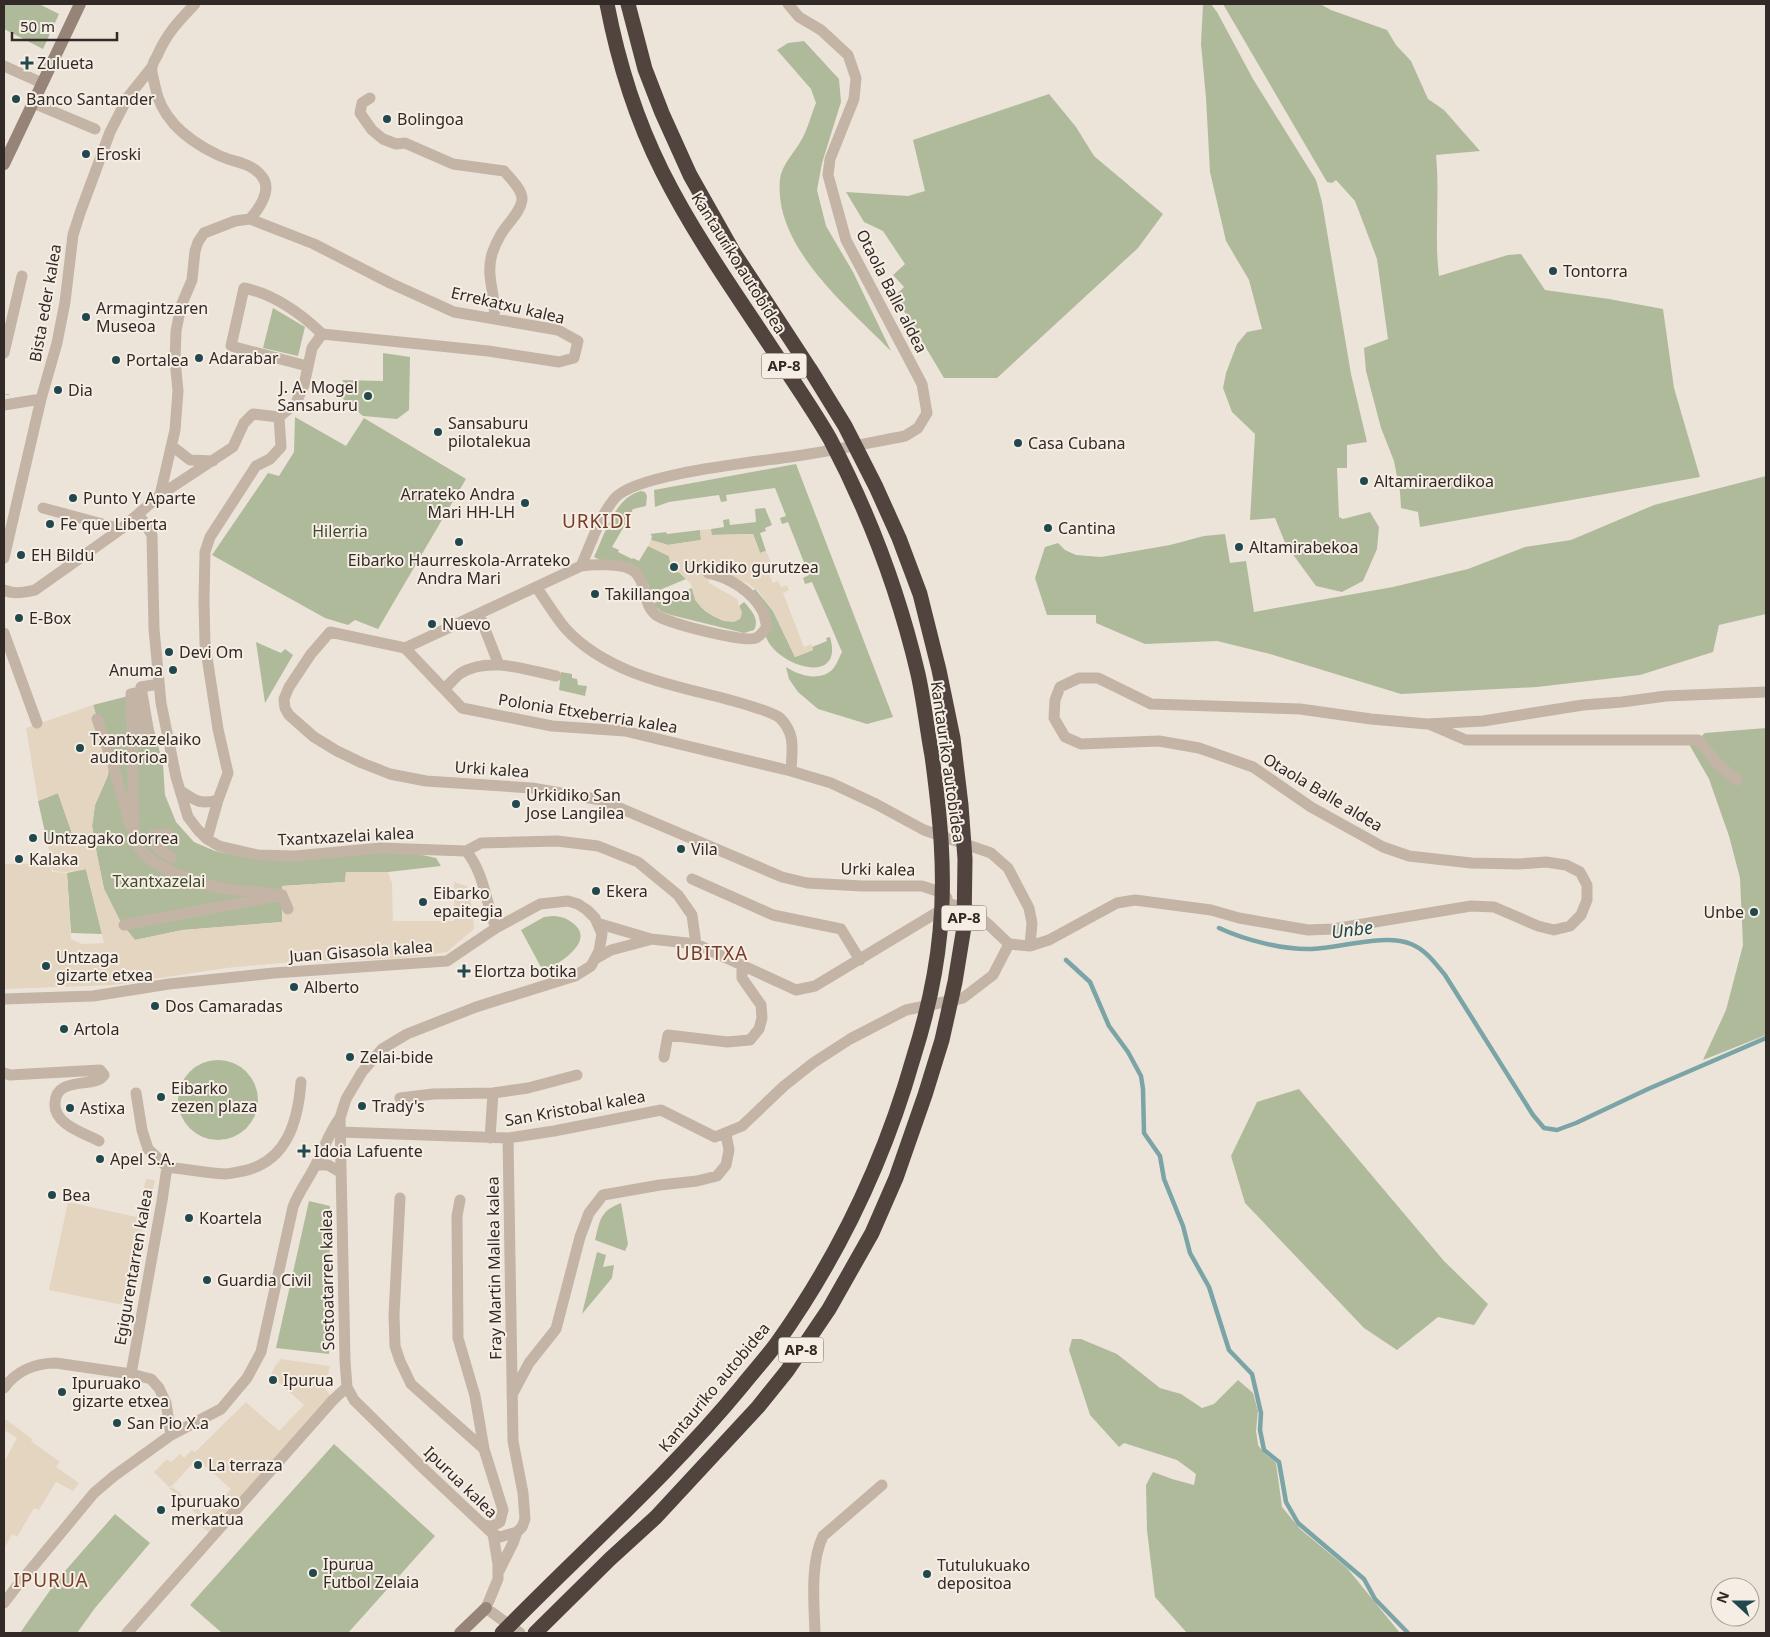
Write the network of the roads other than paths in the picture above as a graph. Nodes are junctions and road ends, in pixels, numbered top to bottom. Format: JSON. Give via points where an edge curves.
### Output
{"nodes":[{"id":1,"x":80,"y":4,"type":"edge"},
{"id":2,"x":195,"y":4,"type":"edge"},
{"id":3,"x":607,"y":4,"type":"edge"},
{"id":4,"x":628,"y":4,"type":"edge"},
{"id":5,"x":788,"y":4,"type":"edge"},
{"id":6,"x":4,"y":66,"type":"edge"},
{"id":7,"x":152,"y":67,"type":"junction"},
{"id":8,"x":42,"y":83,"type":"junction"},
{"id":9,"x":370,"y":98,"type":"dead end"},
{"id":10,"x":33,"y":103,"type":"junction"},
{"id":11,"x":95,"y":129,"type":"dead end"},
{"id":12,"x":4,"y":164,"type":"edge"},
{"id":13,"x":250,"y":219,"type":"junction"},
{"id":14,"x":22,"y":276,"type":"dead end"},
{"id":15,"x":494,"y":318,"type":"junction"},
{"id":16,"x":322,"y":334,"type":"junction"},
{"id":17,"x":4,"y":353,"type":"edge"},
{"id":18,"x":307,"y":366,"type":"junction"},
{"id":19,"x":4,"y":395,"type":"edge"},
{"id":20,"x":41,"y":398,"type":"junction"},
{"id":21,"x":4,"y":405,"type":"edge"},
{"id":22,"x":279,"y":417,"type":"junction"},
{"id":23,"x":172,"y":446,"type":"junction"},
{"id":24,"x":213,"y":461,"type":"junction"},
{"id":25,"x":160,"y":495,"type":"junction"},
{"id":26,"x":43,"y":508,"type":"dead end"},
{"id":27,"x":139,"y":515,"type":"junction"},
{"id":28,"x":121,"y":529,"type":"junction"},
{"id":29,"x":4,"y":558,"type":"edge"},
{"id":30,"x":581,"y":566,"type":"junction"},
{"id":31,"x":708,"y":573,"type":"dead end"},
{"id":32,"x":537,"y":588,"type":"junction"},
{"id":33,"x":4,"y":590,"type":"edge"},
{"id":34,"x":479,"y":614,"type":"junction"},
{"id":35,"x":4,"y":633,"type":"edge"},
{"id":36,"x":405,"y":648,"type":"junction"},
{"id":37,"x":499,"y":665,"type":"junction"},
{"id":38,"x":556,"y":676,"type":"dead end"},
{"id":39,"x":159,"y":684,"type":"junction"},
{"id":40,"x":444,"y":689,"type":"junction"},
{"id":41,"x":1766,"y":692,"type":"edge"},
{"id":42,"x":97,"y":719,"type":"dead end"},
{"id":43,"x":38,"y":723,"type":"dead end"},
{"id":44,"x":1427,"y":724,"type":"junction"},
{"id":45,"x":791,"y":771,"type":"junction"},
{"id":46,"x":1737,"y":780,"type":"dead end"},
{"id":47,"x":181,"y":791,"type":"junction"},
{"id":48,"x":220,"y":797,"type":"junction"},
{"id":49,"x":168,"y":834,"type":"dead end"},
{"id":50,"x":134,"y":837,"type":"junction"},
{"id":51,"x":207,"y":839,"type":"junction"},
{"id":52,"x":466,"y":851,"type":"junction"},
{"id":53,"x":171,"y":858,"type":"dead end"},
{"id":54,"x":692,"y":879,"type":"dead end"},
{"id":55,"x":282,"y":895,"type":"junction"},
{"id":56,"x":951,"y":904,"type":"junction"},
{"id":57,"x":288,"y":909,"type":"dead end"},
{"id":58,"x":597,"y":923,"type":"junction"},
{"id":59,"x":124,"y":925,"type":"dead end"},
{"id":60,"x":496,"y":928,"type":"junction"},
{"id":61,"x":651,"y":939,"type":"junction"},
{"id":62,"x":696,"y":944,"type":"junction"},
{"id":63,"x":1009,"y":944,"type":"junction"},
{"id":64,"x":1030,"y":946,"type":"junction"},
{"id":65,"x":595,"y":959,"type":"junction"},
{"id":66,"x":860,"y":960,"type":"junction"},
{"id":67,"x":742,"y":965,"type":"junction"},
{"id":68,"x":4,"y":999,"type":"edge"},
{"id":69,"x":664,"y":1057,"type":"dead end"},
{"id":70,"x":4,"y":1073,"type":"edge"},
{"id":71,"x":577,"y":1075,"type":"dead end"},
{"id":72,"x":301,"y":1082,"type":"dead end"},
{"id":73,"x":136,"y":1093,"type":"dead end"},
{"id":74,"x":493,"y":1093,"type":"junction"},
{"id":75,"x":400,"y":1098,"type":"dead end"},
{"id":76,"x":340,"y":1118,"type":"junction"},
{"id":77,"x":340,"y":1132,"type":"junction"},
{"id":78,"x":726,"y":1134,"type":"junction"},
{"id":79,"x":490,"y":1138,"type":"junction"},
{"id":80,"x":508,"y":1138,"type":"junction"},
{"id":81,"x":99,"y":1141,"type":"dead end"},
{"id":82,"x":316,"y":1165,"type":"junction"},
{"id":83,"x":167,"y":1167,"type":"junction"},
{"id":84,"x":340,"y":1172,"type":"junction"},
{"id":85,"x":400,"y":1198,"type":"dead end"},
{"id":86,"x":460,"y":1200,"type":"dead end"},
{"id":87,"x":130,"y":1374,"type":"junction"},
{"id":88,"x":7,"y":1383,"type":"edge"},
{"id":89,"x":348,"y":1387,"type":"junction"},
{"id":90,"x":512,"y":1397,"type":"junction"},
{"id":91,"x":171,"y":1435,"type":"junction"},
{"id":92,"x":484,"y":1449,"type":"junction"},
{"id":93,"x":882,"y":1485,"type":"dead end"},
{"id":94,"x":503,"y":1510,"type":"junction"},
{"id":95,"x":524,"y":1510,"type":"junction"},
{"id":96,"x":484,"y":1525,"type":"junction"},
{"id":97,"x":517,"y":1532,"type":"junction"},
{"id":98,"x":493,"y":1534,"type":"junction"},
{"id":99,"x":498,"y":1574,"type":"junction"},
{"id":100,"x":4,"y":1603,"type":"edge"},
{"id":101,"x":486,"y":1608,"type":"junction"},
{"id":102,"x":127,"y":1633,"type":"edge"},
{"id":103,"x":460,"y":1633,"type":"edge"},
{"id":104,"x":502,"y":1633,"type":"edge"},
{"id":105,"x":520,"y":1633,"type":"edge"},
{"id":106,"x":535,"y":1633,"type":"edge"},
{"id":107,"x":814,"y":1633,"type":"edge"}],
"edges":[{"from":1,"to":8,"type":"street"},
{"from":2,"to":7,"type":"street","name":"Bista eder kalea","via":[[171,29]]},
{"from":3,"to":104,"type":"highway","name":"Kantauriko autobidea","number":"AP-8","via":[[627,82],[662,171],[829,438],[879,548],[919,676],[939,805],[943,864],[941,930],[932,988],[903,1094],[875,1170],[825,1267],[776,1345],[699,1437]]},
{"from":4,"to":106,"type":"highway","name":"Kantauriko autobidea","number":"AP-8","via":[[645,69],[690,175],[734,253],[845,426],[899,538],[920,594],[953,738],[965,859],[964,927],[942,1040],[893,1186],[872,1233],[829,1309],[758,1407],[656,1518]]},
{"from":5,"to":30,"type":"street","name":"Otaola Balle aldea","via":[[799,17],[821,30],[848,55],[856,78],[854,99],[830,159],[828,175],[846,240],[922,384],[927,413],[918,428],[905,436],[635,485],[616,497],[601,520]]},
{"from":6,"to":8,"type":"street"},
{"from":7,"to":13,"type":"street","via":[[158,100],[171,122],[194,142],[219,156],[252,166],[264,179],[263,199]]},
{"from":7,"to":20,"type":"street","name":"Bista eder kalea","via":[[128,97],[91,179],[73,235],[57,343]]},
{"from":8,"to":10,"type":"street"},
{"from":9,"to":15,"type":"street","via":[[362,103],[360,113],[383,139],[396,144],[405,143],[453,164],[504,171],[522,194],[522,202],[499,236],[492,255],[489,280]]},
{"from":10,"to":11,"type":"street"},
{"from":10,"to":12,"type":"street"},
{"from":13,"to":15,"type":"street","name":"Errekatxu kalea","via":[[314,244],[454,312]]},
{"from":13,"to":23,"type":"street","name":"Errekatxu kalea","via":[[234,221],[204,233],[198,242],[192,280],[181,306],[176,331],[178,391]]},
{"from":14,"to":17,"type":"street"},
{"from":15,"to":16,"type":"street","name":"Errekatxu kalea","via":[[558,330],[578,340],[574,358],[559,362]]},
{"from":16,"to":18,"type":"street","via":[[312,348]]},
{"from":16,"to":18,"type":"street","via":[[306,319],[272,299],[244,288],[231,346]]},
{"from":18,"to":22,"type":"street","via":[[304,385],[296,403]]},
{"from":19,"to":21,"type":"street"},
{"from":20,"to":21,"type":"street"},
{"from":20,"to":29,"type":"street","name":"Bista eder kalea"},
{"from":22,"to":24,"type":"street","via":[[253,414],[244,422],[233,447]]},
{"from":22,"to":48,"type":"street","via":[[280,447],[270,459],[256,466],[210,537],[205,552],[205,644],[228,773]]},
{"from":23,"to":24,"type":"street","via":[[190,460]]},
{"from":23,"to":25,"type":"street","name":"Errekatxu kalea"},
{"from":24,"to":25,"type":"street"},
{"from":25,"to":27,"type":"street"},
{"from":26,"to":28,"type":"street"},
{"from":27,"to":28,"type":"street"},
{"from":27,"to":39,"type":"street","name":"Txantxazelai kalea","via":[[152,535]]},
{"from":28,"to":33,"type":"street","via":[[35,590],[22,593]]},
{"from":30,"to":31,"type":"street","via":[[630,569],[640,578],[650,608],[671,622],[737,638],[758,638],[767,627],[763,612],[753,598],[739,586]]},
{"from":30,"to":32,"type":"street"},
{"from":32,"to":34,"type":"street"},
{"from":32,"to":45,"type":"street","via":[[566,628],[592,651],[626,670],[778,716],[792,735]]},
{"from":34,"to":36,"type":"street"},
{"from":34,"to":37,"type":"street"},
{"from":35,"to":43,"type":"street"},
{"from":36,"to":40,"type":"street","name":"Polonia Etxeberria kalea"},
{"from":36,"to":56,"type":"street","name":"Urki kalea","via":[[330,632],[288,687],[285,708],[320,741],[390,774],[426,781],[532,788],[602,800],[782,877],[808,883],[922,886],[943,893]]},
{"from":37,"to":38,"type":"street","name":"Polonia Etxeberria kalea"},
{"from":37,"to":40,"type":"street","name":"Polonia Etxeberria kalea","via":[[482,666],[462,673]]},
{"from":39,"to":47,"type":"street","name":"Txantxazelai kalea"},
{"from":39,"to":50,"type":"street","via":[[141,687],[150,740],[145,741],[136,693],[131,694]]},
{"from":40,"to":45,"type":"street","name":"Polonia Etxeberria kalea","via":[[462,708],[552,726],[625,732]]},
{"from":41,"to":44,"type":"street","name":"Otaola Balle aldea","via":[[1666,696],[1483,721]]},
{"from":42,"to":50,"type":"street"},
{"from":44,"to":46,"type":"street","name":"Otaola Balle aldea","via":[[1466,740],[1698,740],[1718,765]]},
{"from":44,"to":64,"type":"street","name":"Otaola Balle aldea","via":[[1300,709],[1151,704],[1098,678],[1079,678],[1060,687],[1054,718],[1065,737],[1081,744],[1159,741],[1199,748],[1253,767],[1311,807],[1383,847],[1409,856],[1471,863],[1546,862],[1566,865],[1580,872],[1587,886],[1587,900],[1581,915],[1570,926],[1554,930],[1494,907],[1471,906],[1333,929],[1308,930],[1211,910],[1136,900],[1117,903],[1049,940]]},
{"from":45,"to":64,"type":"street","name":"Polonia Etxeberria kalea","via":[[831,783],[924,830],[991,853],[1008,868],[1029,908],[1032,923]]},
{"from":47,"to":48,"type":"street","via":[[206,804]]},
{"from":47,"to":51,"type":"street","name":"Txantxazelai kalea","via":[[188,817]]},
{"from":48,"to":51,"type":"street"},
{"from":49,"to":53,"type":"street","via":[[153,835],[152,840]]},
{"from":50,"to":55,"type":"street","via":[[145,856],[189,879],[218,888]]},
{"from":51,"to":52,"type":"street","name":"Txantxazelai kalea","via":[[219,846],[258,855],[296,856],[380,848]]},
{"from":52,"to":60,"type":"street","via":[[478,870]]},
{"from":52,"to":62,"type":"street","via":[[482,842],[557,841],[598,846],[638,862],[678,895],[692,915]]},
{"from":54,"to":66,"type":"street","via":[[773,915],[841,929]]},
{"from":55,"to":57,"type":"street"},
{"from":55,"to":59,"type":"street"},
{"from":56,"to":63,"type":"street","via":[[971,910]]},
{"from":56,"to":66,"type":"street"},
{"from":58,"to":60,"type":"street","name":"Juan Gisasola kalea","via":[[578,904],[558,901],[540,904]]},
{"from":58,"to":61,"type":"street"},
{"from":58,"to":65,"type":"street","via":[[602,934]]},
{"from":60,"to":68,"type":"street","name":"Juan Gisasola kalea","via":[[447,961],[281,972],[93,996]]},
{"from":61,"to":62,"type":"street"},
{"from":61,"to":65,"type":"street","via":[[611,950]]},
{"from":62,"to":67,"type":"street"},
{"from":63,"to":64,"type":"street"},
{"from":63,"to":78,"type":"street","via":[[993,975],[963,998],[906,1010],[850,1038],[784,1086],[742,1126]]},
{"from":65,"to":76,"type":"street","name":"Sostoatarren kalea","via":[[591,966],[575,976],[459,1014],[407,1034],[382,1049],[362,1072],[346,1099]]},
{"from":66,"to":67,"type":"street","via":[[815,986],[796,990]]},
{"from":67,"to":69,"type":"street","via":[[742,978],[761,1005],[759,1030],[750,1040],[727,1042],[668,1035]]},
{"from":70,"to":81,"type":"street","via":[[102,1072],[104,1075],[98,1080],[61,1089],[54,1105],[64,1122]]},
{"from":71,"to":74,"type":"street"},
{"from":72,"to":83,"type":"street","via":[[299,1104],[290,1133],[269,1161],[226,1174]]},
{"from":73,"to":83,"type":"street","via":[[148,1149]]},
{"from":74,"to":75,"type":"street"},
{"from":74,"to":79,"type":"street"},
{"from":76,"to":77,"type":"street","name":"Sostoatarren kalea"},
{"from":76,"to":82,"type":"street","name":"Sostoatarren kalea","via":[[332,1127]]},
{"from":77,"to":79,"type":"street","name":"San Kristobal kalea"},
{"from":77,"to":84,"type":"street","name":"Sostoatarren kalea"},
{"from":78,"to":80,"type":"street","name":"San Kristobal kalea","via":[[715,1137],[661,1110]]},
{"from":78,"to":90,"type":"street","name":"Fray Martin Mallea kalea","via":[[728,1158],[717,1176],[603,1195],[588,1212],[556,1329],[529,1363]]},
{"from":79,"to":80,"type":"street","name":"San Kristobal kalea"},
{"from":80,"to":90,"type":"street","name":"Fray Martin Mallea kalea"},
{"from":82,"to":84,"type":"street","via":[[328,1165]]},
{"from":82,"to":91,"type":"street","name":"Sostoatarren kalea","via":[[293,1207],[258,1360],[222,1409]]},
{"from":83,"to":87,"type":"street","name":"Egigurentarren kalea"},
{"from":84,"to":89,"type":"street","name":"Sostoatarren kalea"},
{"from":85,"to":92,"type":"street","via":[[394,1315],[395,1346],[400,1361],[411,1384]]},
{"from":86,"to":92,"type":"street","via":[[457,1216],[458,1338]]},
{"from":87,"to":88,"type":"street","via":[[45,1363],[26,1369]]},
{"from":87,"to":91,"type":"street","via":[[151,1379],[159,1388],[166,1403]]},
{"from":89,"to":96,"type":"street","name":"Ipurua kalea","via":[[354,1400]]},
{"from":89,"to":102,"type":"street"},
{"from":90,"to":95,"type":"street","name":"Fray Martin Mallea kalea","via":[[513,1441]]},
{"from":91,"to":100,"type":"street","name":"Sostoatarren kalea","via":[[94,1493]]},
{"from":92,"to":94,"type":"street"},
{"from":93,"to":107,"type":"street","via":[[824,1536],[818,1546]]},
{"from":94,"to":95,"type":"street","via":[[513,1515]]},
{"from":94,"to":96,"type":"street","via":[[500,1522],[493,1526]]},
{"from":95,"to":97,"type":"street","name":"Fray Martin Mallea kalea","via":[[525,1519]]},
{"from":96,"to":98,"type":"street","name":"Ipurua kalea"},
{"from":97,"to":98,"type":"street","via":[[500,1537]]},
{"from":97,"to":99,"type":"street","name":"Fray Martin Mallea kalea"},
{"from":98,"to":99,"type":"street","name":"Ipurua kalea"},
{"from":99,"to":101,"type":"street","name":"Ipurua kalea"},
{"from":101,"to":103,"type":"street"},
{"from":101,"to":105,"type":"street"}]}
